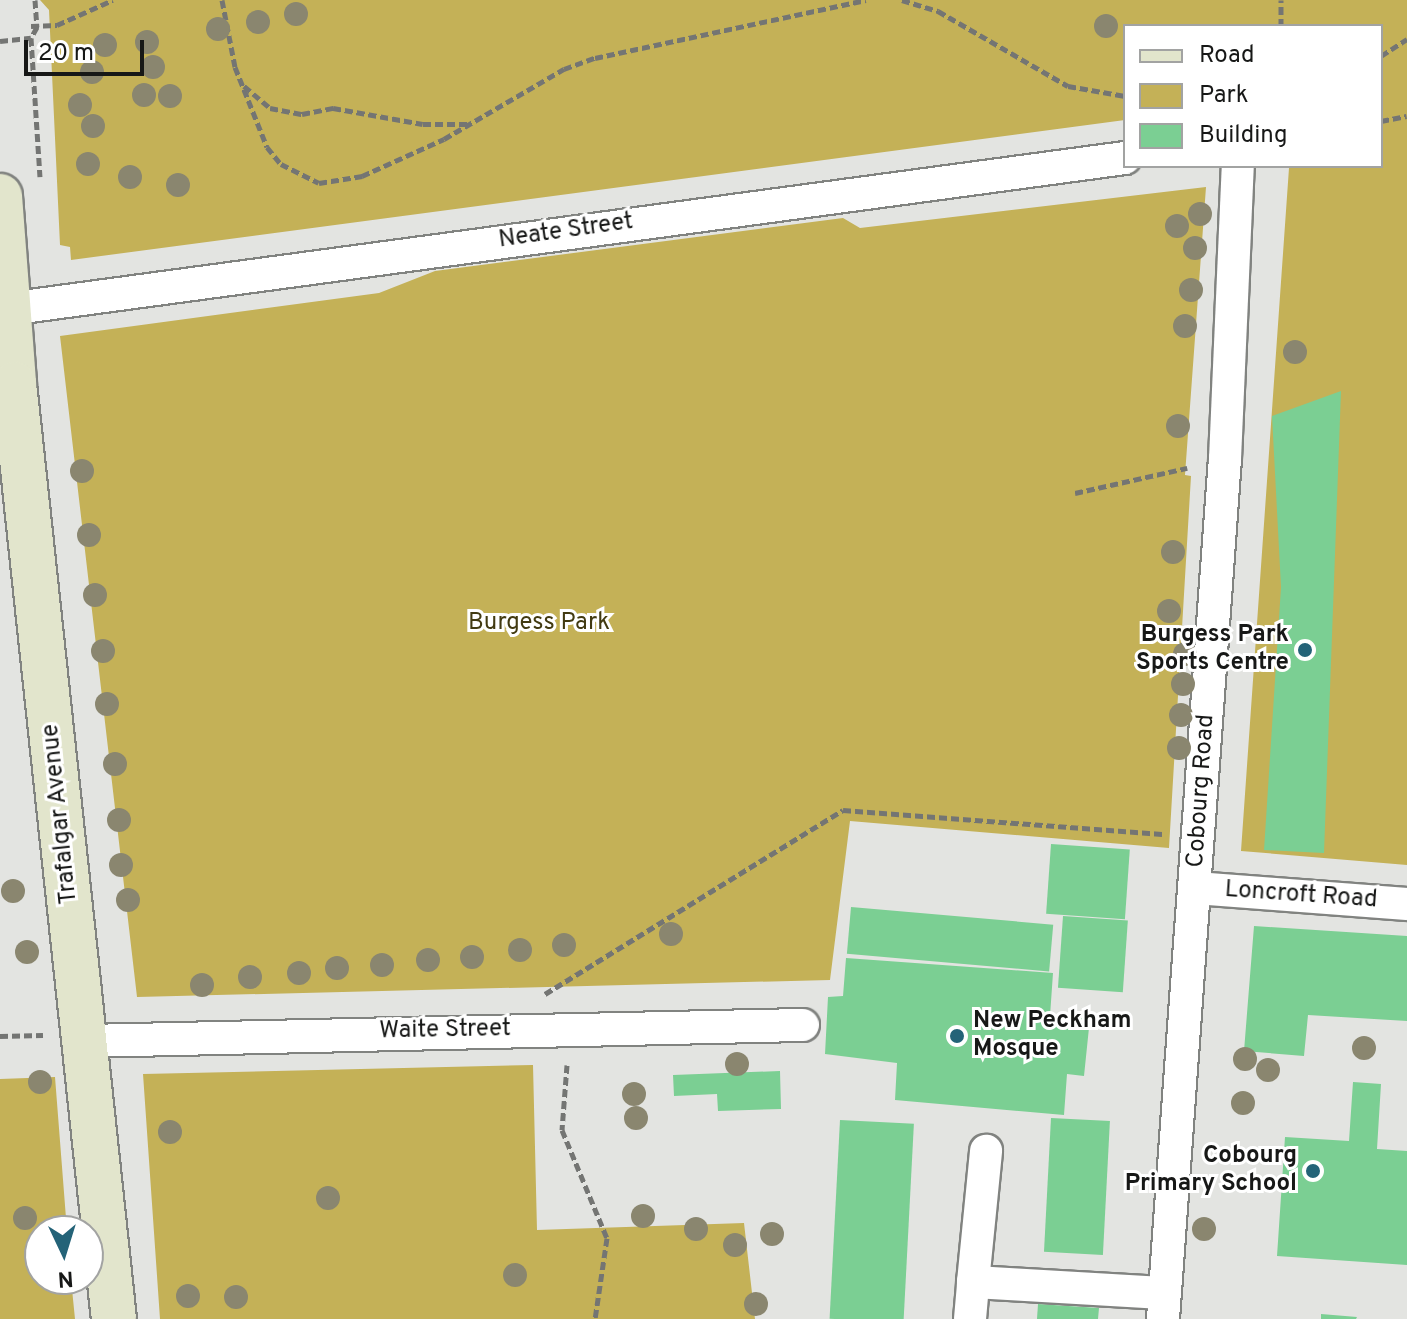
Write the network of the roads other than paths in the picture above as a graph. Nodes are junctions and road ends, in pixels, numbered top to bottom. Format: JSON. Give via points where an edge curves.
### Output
{"nodes":[{"id":1,"x":1123,"y":158,"type":"edge"},
{"id":2,"x":1238,"y":168,"type":"edge"},
{"id":3,"x":20,"y":192,"type":"edge"},
{"id":4,"x":8,"y":309,"type":"junction"},
{"id":5,"x":1195,"y":888,"type":"junction"},
{"id":6,"x":1407,"y":904,"type":"edge"},
{"id":7,"x":803,"y":1025,"type":"dead end"},
{"id":8,"x":86,"y":1041,"type":"junction"},
{"id":9,"x":986,"y":1151,"type":"dead end"},
{"id":10,"x":973,"y":1282,"type":"junction"},
{"id":11,"x":1164,"y":1306,"type":"edge"},
{"id":12,"x":114,"y":1319,"type":"edge"},
{"id":13,"x":970,"y":1319,"type":"edge"}],
"edges":[{"from":1,"to":4,"type":"street","name":"Neate Street"},
{"from":2,"to":5,"type":"street","name":"Cobourg Road","via":[[1225,459]]},
{"from":3,"to":4,"type":"main road","name":"Trafalgar Avenue"},
{"from":4,"to":8,"type":"main road","name":"Trafalgar Avenue"},
{"from":5,"to":6,"type":"street","name":"Loncroft Road"},
{"from":5,"to":11,"type":"street","name":"Cobourg Road"},
{"from":7,"to":8,"type":"street","name":"Waite Street"},
{"from":8,"to":12,"type":"main road","name":"Trafalgar Avenue"},
{"from":9,"to":10,"type":"street"},
{"from":10,"to":11,"type":"street"},
{"from":10,"to":13,"type":"street"}]}
